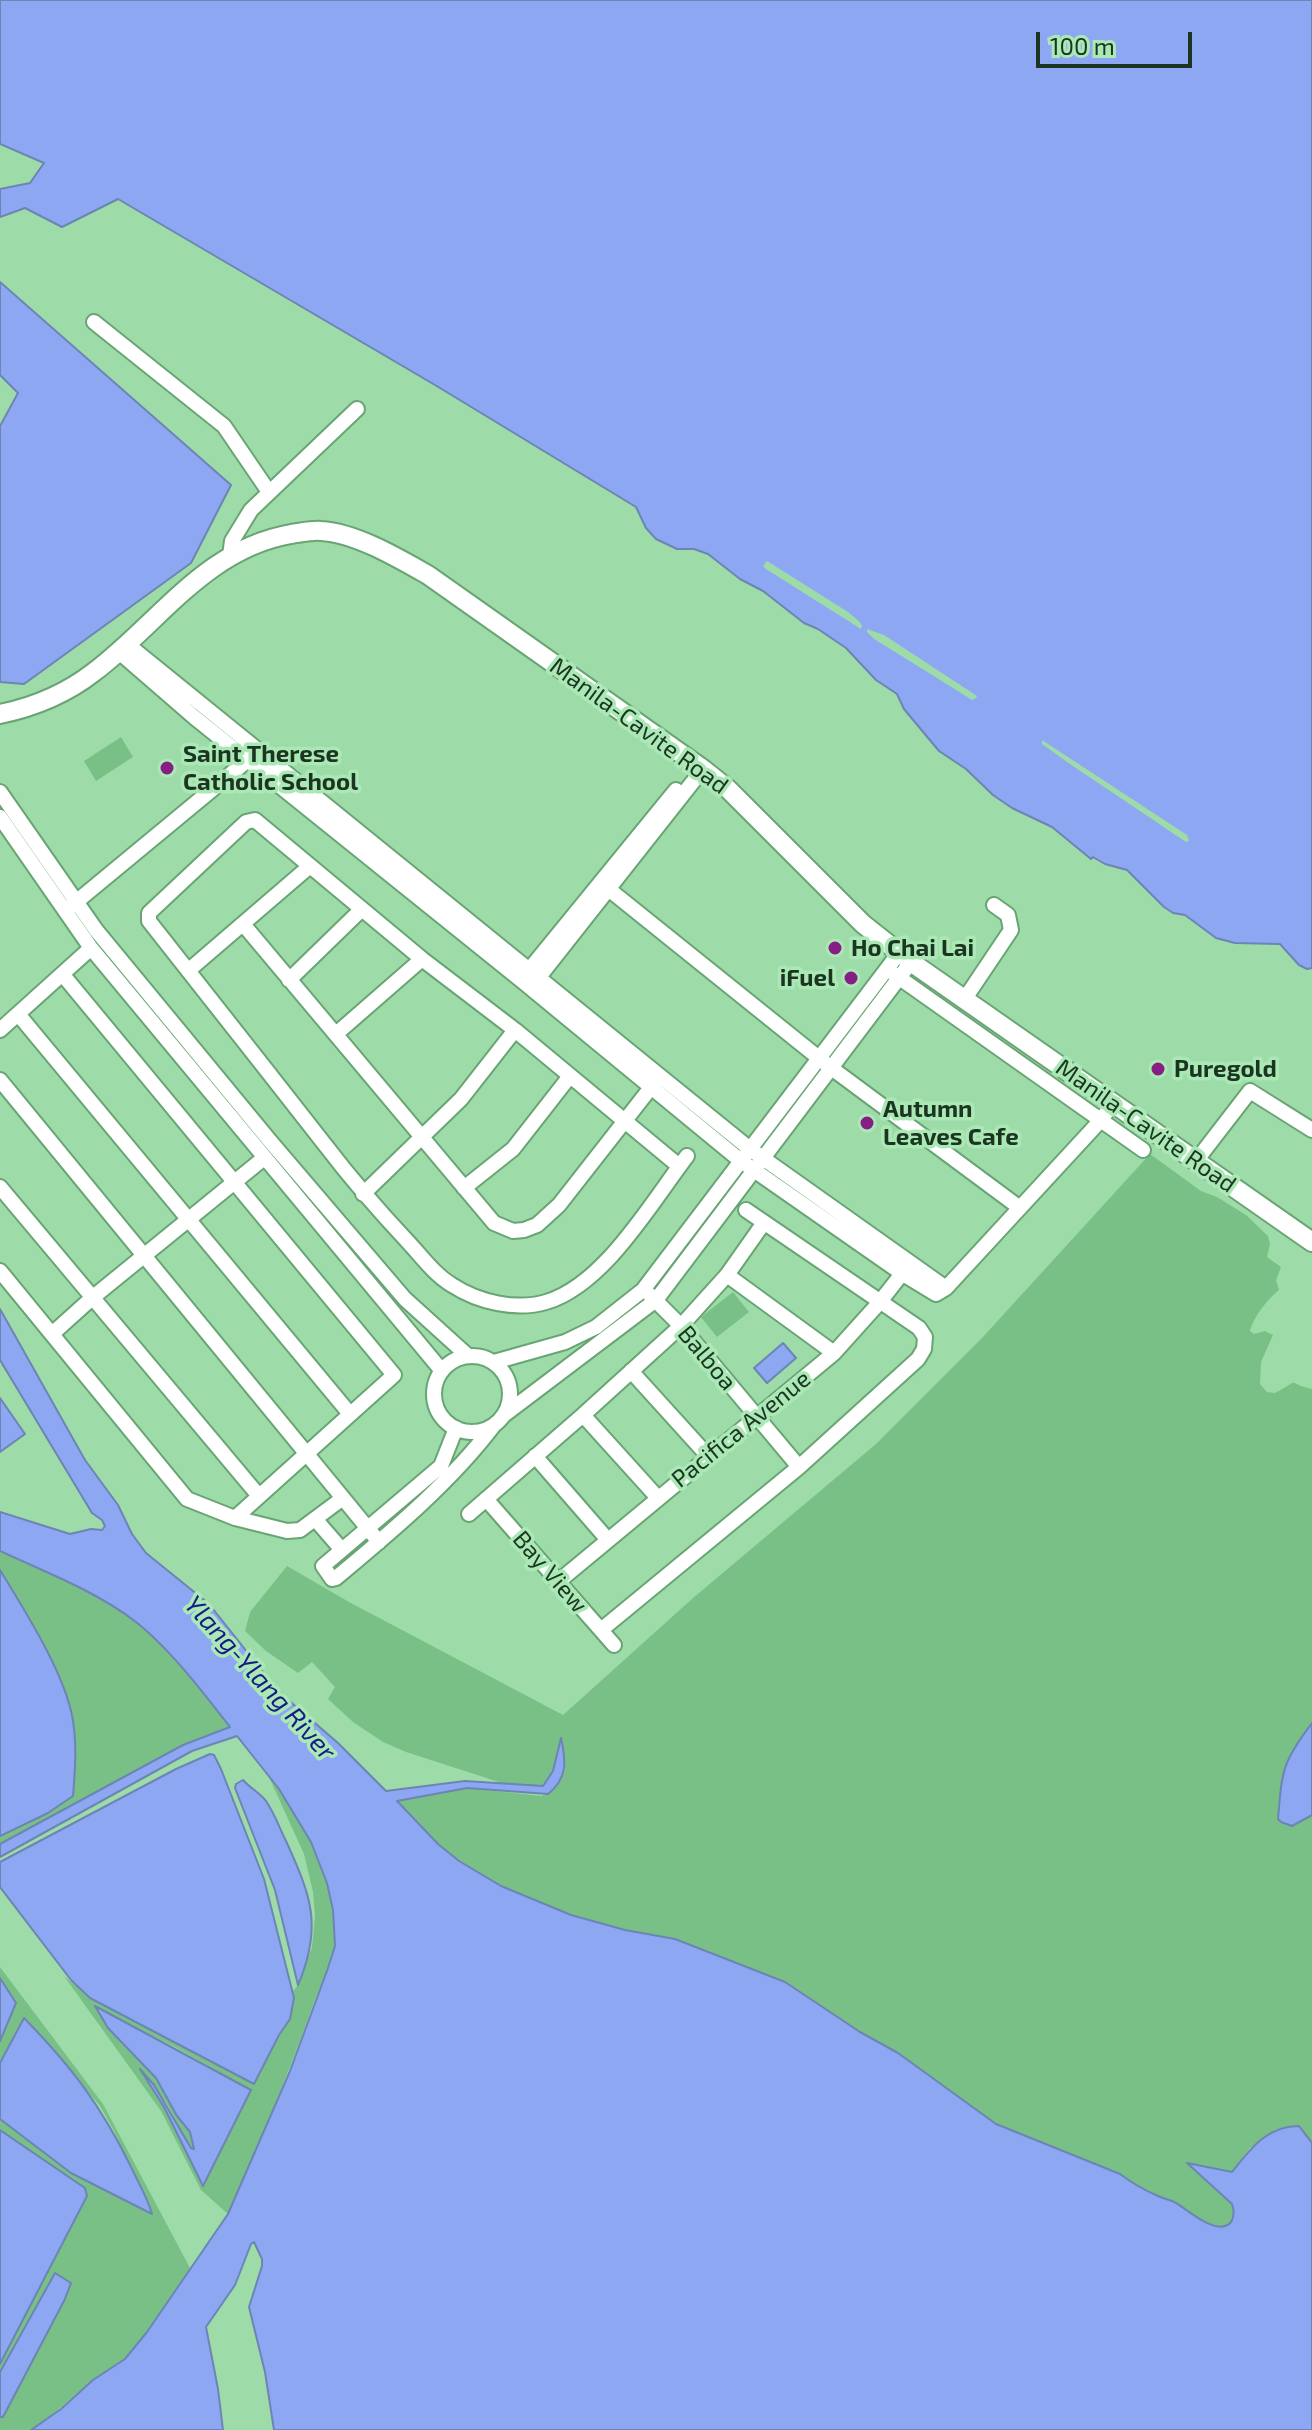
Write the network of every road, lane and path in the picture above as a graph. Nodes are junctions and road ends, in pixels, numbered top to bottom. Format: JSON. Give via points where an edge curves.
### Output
{"nodes":[{"id":1,"x":94,"y":322,"type":"dead end"},
{"id":2,"x":357,"y":409,"type":"dead end"},
{"id":3,"x":269,"y":492,"type":"junction"},
{"id":4,"x":230,"y":556,"type":"junction"},
{"id":5,"x":123,"y":648,"type":"junction"},
{"id":6,"x":0,"y":714,"type":"edge"},
{"id":7,"x":253,"y":756,"type":"junction"},
{"id":8,"x":699,"y":766,"type":"junction"},
{"id":9,"x":0,"y":792,"type":"edge"},
{"id":10,"x":0,"y":817,"type":"edge"},
{"id":11,"x":310,"y":866,"type":"junction"},
{"id":12,"x":605,"y":887,"type":"junction"},
{"id":13,"x":78,"y":902,"type":"junction"},
{"id":14,"x":994,"y":905,"type":"dead end"},
{"id":15,"x":362,"y":909,"type":"junction"},
{"id":16,"x":65,"y":910,"type":"junction"},
{"id":17,"x":243,"y":924,"type":"junction"},
{"id":18,"x":91,"y":948,"type":"junction"},
{"id":19,"x":905,"y":958,"type":"junction"},
{"id":20,"x":422,"y":959,"type":"junction"},
{"id":21,"x":189,"y":970,"type":"junction"},
{"id":22,"x":893,"y":973,"type":"junction"},
{"id":23,"x":63,"y":975,"type":"junction"},
{"id":24,"x":530,"y":978,"type":"junction"},
{"id":25,"x":289,"y":980,"type":"junction"},
{"id":26,"x":964,"y":1000,"type":"junction"},
{"id":27,"x":18,"y":1014,"type":"junction"},
{"id":28,"x":0,"y":1030,"type":"edge"},
{"id":29,"x":515,"y":1030,"type":"junction"},
{"id":30,"x":336,"y":1034,"type":"junction"},
{"id":31,"x":825,"y":1062,"type":"junction"},
{"id":32,"x":570,"y":1076,"type":"junction"},
{"id":33,"x":0,"y":1080,"type":"edge"},
{"id":34,"x":655,"y":1081,"type":"junction"},
{"id":35,"x":1113,"y":1103,"type":"junction"},
{"id":36,"x":625,"y":1120,"type":"junction"},
{"id":37,"x":1101,"y":1120,"type":"junction"},
{"id":38,"x":1312,"y":1130,"type":"edge"},
{"id":39,"x":420,"y":1137,"type":"junction"},
{"id":40,"x":1143,"y":1150,"type":"dead end"},
{"id":41,"x":264,"y":1158,"type":"junction"},
{"id":42,"x":752,"y":1159,"type":"junction"},
{"id":43,"x":1196,"y":1161,"type":"junction"},
{"id":44,"x":234,"y":1183,"type":"junction"},
{"id":45,"x":0,"y":1187,"type":"edge"},
{"id":46,"x":464,"y":1188,"type":"junction"},
{"id":47,"x":363,"y":1194,"type":"junction"},
{"id":48,"x":1020,"y":1208,"type":"junction"},
{"id":49,"x":746,"y":1210,"type":"dead end"},
{"id":50,"x":188,"y":1221,"type":"junction"},
{"id":51,"x":330,"y":1223,"type":"junction"},
{"id":52,"x":763,"y":1224,"type":"junction"},
{"id":53,"x":1312,"y":1242,"type":"edge"},
{"id":54,"x":143,"y":1257,"type":"junction"},
{"id":55,"x":906,"y":1269,"type":"junction"},
{"id":56,"x":0,"y":1271,"type":"edge"},
{"id":57,"x":727,"y":1275,"type":"junction"},
{"id":58,"x":643,"y":1290,"type":"junction"},
{"id":59,"x":92,"y":1298,"type":"junction"},
{"id":60,"x":656,"y":1300,"type":"junction"},
{"id":61,"x":879,"y":1303,"type":"junction"},
{"id":62,"x":681,"y":1326,"type":"junction"},
{"id":63,"x":52,"y":1334,"type":"junction"},
{"id":64,"x":834,"y":1353,"type":"junction"},
{"id":65,"x":468,"y":1356,"type":"junction"},
{"id":66,"x":494,"y":1362,"type":"junction"},
{"id":67,"x":442,"y":1371,"type":"junction"},
{"id":68,"x":631,"y":1371,"type":"junction"},
{"id":69,"x":350,"y":1414,"type":"junction"},
{"id":70,"x":583,"y":1415,"type":"junction"},
{"id":71,"x":757,"y":1418,"type":"junction"},
{"id":72,"x":499,"y":1420,"type":"junction"},
{"id":73,"x":456,"y":1428,"type":"junction"},
{"id":74,"x":306,"y":1453,"type":"junction"},
{"id":75,"x":535,"y":1456,"type":"junction"},
{"id":76,"x":708,"y":1456,"type":"junction"},
{"id":77,"x":799,"y":1467,"type":"junction"},
{"id":78,"x":259,"y":1496,"type":"junction"},
{"id":79,"x":343,"y":1498,"type":"junction"},
{"id":80,"x":658,"y":1498,"type":"junction"},
{"id":81,"x":486,"y":1499,"type":"junction"},
{"id":82,"x":469,"y":1514,"type":"dead end"},
{"id":83,"x":235,"y":1518,"type":"junction"},
{"id":84,"x":316,"y":1520,"type":"junction"},
{"id":85,"x":368,"y":1528,"type":"junction"},
{"id":86,"x":608,"y":1540,"type":"junction"},
{"id":87,"x":379,"y":1542,"type":"junction"},
{"id":88,"x":342,"y":1550,"type":"junction"},
{"id":89,"x":559,"y":1581,"type":"junction"},
{"id":90,"x":601,"y":1630,"type":"junction"},
{"id":91,"x":614,"y":1645,"type":"dead end"}],
"edges":[{"from":1,"to":3,"type":"street","via":[[224,426]]},
{"from":2,"to":3,"type":"street"},
{"from":3,"to":4,"type":"street","via":[[232,541]]},
{"from":4,"to":5,"type":"main road","name":"Manila-Cavite Road","via":[[195,580]]},
{"from":4,"to":8,"type":"main road","name":"Manila-Cavite Road","via":[[281,536],[322,531],[388,552]]},
{"from":5,"to":6,"type":"main road","name":"Manila-Cavite Road","via":[[76,685]]},
{"from":5,"to":7,"type":"street"},
{"from":7,"to":13,"type":"street"},
{"from":7,"to":24,"type":"street"},
{"from":8,"to":12,"type":"street"},
{"from":8,"to":19,"type":"main road","name":"Manila-Cavite Road"},
{"from":9,"to":13,"type":"street"},
{"from":10,"to":16,"type":"street"},
{"from":11,"to":15,"type":"street"},
{"from":11,"to":17,"type":"street"},
{"from":11,"to":21,"type":"street","via":[[259,822],[246,822],[149,913],[149,921]]},
{"from":12,"to":24,"type":"street"},
{"from":12,"to":31,"type":"street"},
{"from":13,"to":16,"type":"street"},
{"from":13,"to":51,"type":"street"},
{"from":14,"to":26,"type":"street","via":[[1008,915],[1011,930]]},
{"from":15,"to":20,"type":"street"},
{"from":15,"to":25,"type":"street"},
{"from":16,"to":18,"type":"street"},
{"from":17,"to":21,"type":"street"},
{"from":17,"to":25,"type":"street"},
{"from":18,"to":23,"type":"street"},
{"from":18,"to":41,"type":"street"},
{"from":19,"to":22,"type":"street"},
{"from":19,"to":26,"type":"main road","name":"Manila-Cavite Road"},
{"from":20,"to":29,"type":"street"},
{"from":20,"to":30,"type":"street"},
{"from":21,"to":47,"type":"street"},
{"from":22,"to":31,"type":"street"},
{"from":22,"to":37,"type":"street"},
{"from":23,"to":27,"type":"street"},
{"from":23,"to":44,"type":"street"},
{"from":24,"to":34,"type":"street"},
{"from":25,"to":30,"type":"street"},
{"from":26,"to":35,"type":"main road","name":"Manila-Cavite Road"},
{"from":27,"to":28,"type":"street"},
{"from":27,"to":50,"type":"street"},
{"from":29,"to":32,"type":"street"},
{"from":29,"to":39,"type":"street","via":[[461,1099]]},
{"from":30,"to":39,"type":"street"},
{"from":31,"to":42,"type":"street"},
{"from":31,"to":48,"type":"street"},
{"from":32,"to":36,"type":"street"},
{"from":32,"to":46,"type":"street","via":[[513,1149]]},
{"from":33,"to":54,"type":"street"},
{"from":34,"to":36,"type":"street"},
{"from":34,"to":42,"type":"street"},
{"from":35,"to":37,"type":"street"},
{"from":35,"to":43,"type":"main road","name":"Manila-Cavite Road"},
{"from":36,"to":46,"type":"street","via":[[559,1205],[537,1225],[513,1231],[494,1223]]},
{"from":36,"to":47,"type":"street","via":[[683,1161],[607,1261],[588,1280],[544,1303],[495,1303],[452,1285]]},
{"from":37,"to":40,"type":"street"},
{"from":37,"to":48,"type":"street"},
{"from":38,"to":43,"type":"street","via":[[1250,1091]]},
{"from":39,"to":46,"type":"street"},
{"from":39,"to":47,"type":"street"},
{"from":41,"to":44,"type":"street"},
{"from":41,"to":51,"type":"street"},
{"from":42,"to":55,"type":"street"},
{"from":42,"to":58,"type":"street"},
{"from":42,"to":60,"type":"street"},
{"from":43,"to":53,"type":"main road","name":"Manila-Cavite Road"},
{"from":44,"to":50,"type":"street"},
{"from":44,"to":69,"type":"street","via":[[394,1375]]},
{"from":45,"to":59,"type":"street"},
{"from":48,"to":55,"type":"street","via":[[946,1288]]},
{"from":49,"to":52,"type":"street"},
{"from":50,"to":54,"type":"street"},
{"from":50,"to":69,"type":"street"},
{"from":51,"to":65,"type":"street"},
{"from":51,"to":67,"type":"street"},
{"from":52,"to":57,"type":"street"},
{"from":52,"to":61,"type":"street"},
{"from":54,"to":59,"type":"street"},
{"from":54,"to":74,"type":"street"},
{"from":55,"to":61,"type":"street","name":"Pacifica Avenue"},
{"from":56,"to":63,"type":"street"},
{"from":57,"to":62,"type":"street"},
{"from":57,"to":64,"type":"street"},
{"from":58,"to":60,"type":"street","name":"Balboa"},
{"from":58,"to":66,"type":"street","via":[[596,1327],[565,1342]]},
{"from":59,"to":63,"type":"street"},
{"from":59,"to":78,"type":"street"},
{"from":60,"to":62,"type":"street","name":"Balboa"},
{"from":60,"to":72,"type":"street"},
{"from":61,"to":64,"type":"street","name":"Pacifica Avenue"},
{"from":61,"to":77,"type":"street","via":[[923,1332],[924,1349]]},
{"from":62,"to":68,"type":"street"},
{"from":62,"to":71,"type":"street","name":"Balboa"},
{"from":63,"to":83,"type":"street","via":[[187,1499]]},
{"from":64,"to":71,"type":"street","name":"Pacifica Avenue"},
{"from":65,"to":66,"type":"street"},
{"from":65,"to":67,"type":"street"},
{"from":66,"to":72,"type":"street","via":[[511,1392]]},
{"from":67,"to":73,"type":"street","via":[[436,1381],[436,1403]]},
{"from":68,"to":70,"type":"street"},
{"from":68,"to":76,"type":"street"},
{"from":69,"to":74,"type":"street"},
{"from":70,"to":75,"type":"street"},
{"from":70,"to":80,"type":"street"},
{"from":71,"to":76,"type":"street","name":"Pacifica Avenue"},
{"from":71,"to":77,"type":"street","name":"Balboa"},
{"from":72,"to":73,"type":"street","via":[[482,1431]]},
{"from":72,"to":87,"type":"street","via":[[465,1463]]},
{"from":73,"to":85,"type":"street","via":[[441,1466]]},
{"from":74,"to":78,"type":"street"},
{"from":74,"to":79,"type":"street"},
{"from":75,"to":81,"type":"street"},
{"from":75,"to":86,"type":"street"},
{"from":76,"to":80,"type":"street","name":"Pacifica Avenue"},
{"from":77,"to":90,"type":"street"},
{"from":78,"to":83,"type":"street"},
{"from":79,"to":84,"type":"street"},
{"from":79,"to":85,"type":"street"},
{"from":80,"to":86,"type":"street","name":"Pacifica Avenue"},
{"from":81,"to":82,"type":"street"},
{"from":81,"to":89,"type":"street","name":"Bay View"},
{"from":83,"to":84,"type":"street","via":[[287,1531]]},
{"from":84,"to":88,"type":"street"},
{"from":85,"to":87,"type":"street"},
{"from":85,"to":88,"type":"street"},
{"from":86,"to":89,"type":"street","name":"Pacifica Avenue"},
{"from":87,"to":88,"type":"street","via":[[334,1579],[323,1566]]},
{"from":89,"to":90,"type":"street","name":"Bay View"},
{"from":90,"to":91,"type":"street","name":"Bay View"}]}
